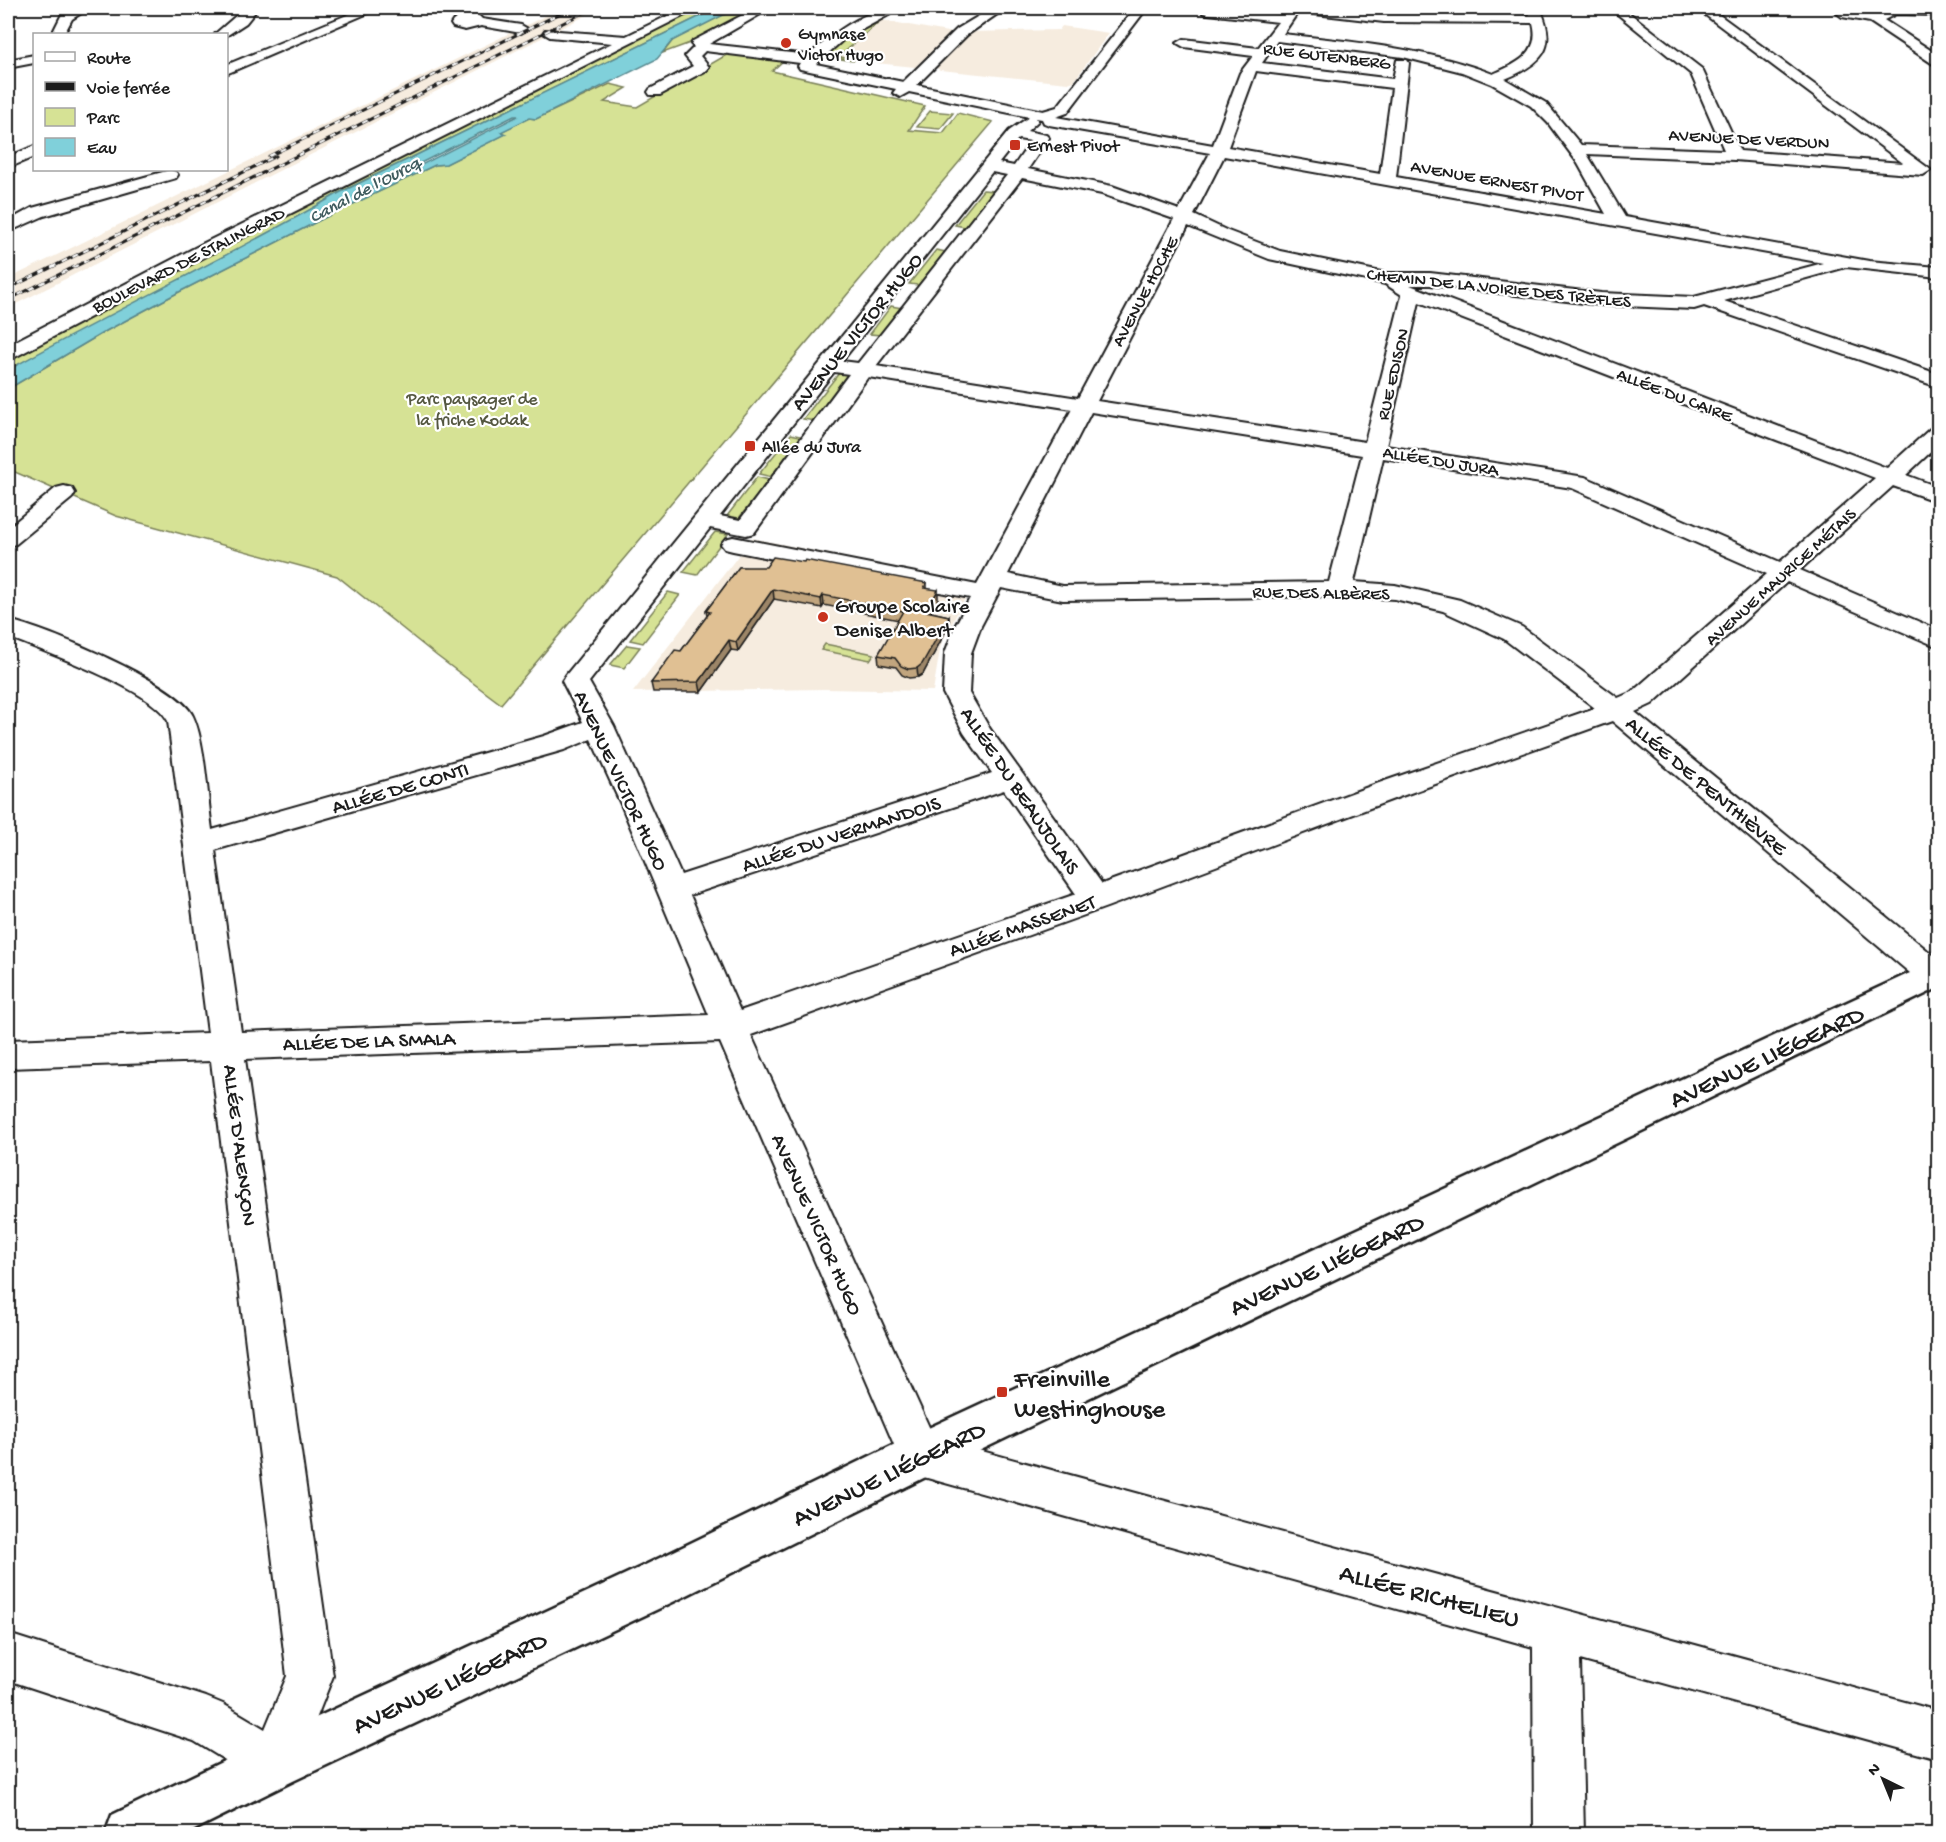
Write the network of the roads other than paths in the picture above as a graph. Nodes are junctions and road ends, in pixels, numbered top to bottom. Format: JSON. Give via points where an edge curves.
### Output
{"nodes":[{"id":1,"x":83,"y":8,"type":"edge"},
{"id":2,"x":252,"y":8,"type":"edge"},
{"id":3,"x":374,"y":8,"type":"edge"},
{"id":4,"x":693,"y":8,"type":"edge"},
{"id":5,"x":765,"y":8,"type":"edge"},
{"id":6,"x":891,"y":8,"type":"edge"},
{"id":7,"x":1141,"y":8,"type":"edge"},
{"id":8,"x":1616,"y":8,"type":"edge"},
{"id":9,"x":1702,"y":8,"type":"edge"},
{"id":10,"x":1821,"y":8,"type":"edge"},
{"id":11,"x":1836,"y":8,"type":"edge"},
{"id":12,"x":971,"y":9,"type":"dead end"},
{"id":13,"x":1886,"y":9,"type":"edge"},
{"id":14,"x":996,"y":10,"type":"edge"},
{"id":15,"x":1208,"y":10,"type":"dead end"},
{"id":16,"x":1938,"y":11,"type":"edge"},
{"id":17,"x":1292,"y":12,"type":"edge"},
{"id":18,"x":1536,"y":13,"type":"edge"},
{"id":19,"x":476,"y":15,"type":"edge"},
{"id":20,"x":1872,"y":18,"type":"junction"},
{"id":21,"x":521,"y":29,"type":"dead end"},
{"id":22,"x":59,"y":33,"type":"edge"},
{"id":23,"x":222,"y":33,"type":"edge"},
{"id":24,"x":550,"y":33,"type":"dead end"},
{"id":25,"x":1274,"y":36,"type":"junction"},
{"id":26,"x":627,"y":40,"type":"junction"},
{"id":27,"x":1184,"y":43,"type":"dead end"},
{"id":28,"x":702,"y":47,"type":"junction"},
{"id":29,"x":1922,"y":49,"type":"junction"},
{"id":30,"x":1938,"y":50,"type":"edge"},
{"id":31,"x":1263,"y":53,"type":"junction"},
{"id":32,"x":1403,"y":54,"type":"junction"},
{"id":33,"x":33,"y":59,"type":"edge"},
{"id":34,"x":1938,"y":61,"type":"edge"},
{"id":35,"x":808,"y":63,"type":"junction"},
{"id":36,"x":8,"y":64,"type":"edge"},
{"id":37,"x":1252,"y":66,"type":"junction"},
{"id":38,"x":228,"y":69,"type":"edge"},
{"id":39,"x":1494,"y":79,"type":"junction"},
{"id":40,"x":1398,"y":84,"type":"junction"},
{"id":41,"x":904,"y":89,"type":"junction"},
{"id":42,"x":655,"y":93,"type":"dead end"},
{"id":43,"x":1034,"y":121,"type":"junction"},
{"id":44,"x":1574,"y":149,"type":"junction"},
{"id":45,"x":33,"y":151,"type":"edge"},
{"id":46,"x":1219,"y":151,"type":"junction"},
{"id":47,"x":1734,"y":155,"type":"junction"},
{"id":48,"x":8,"y":163,"type":"edge"},
{"id":49,"x":988,"y":166,"type":"junction"},
{"id":50,"x":1922,"y":169,"type":"junction"},
{"id":51,"x":1017,"y":173,"type":"junction"},
{"id":52,"x":170,"y":175,"type":"dead end"},
{"id":53,"x":1388,"y":181,"type":"junction"},
{"id":54,"x":1938,"y":181,"type":"edge"},
{"id":55,"x":18,"y":205,"type":"dead end"},
{"id":56,"x":38,"y":212,"type":"junction"},
{"id":57,"x":1184,"y":217,"type":"junction"},
{"id":58,"x":1619,"y":222,"type":"junction"},
{"id":59,"x":8,"y":227,"type":"edge"},
{"id":60,"x":938,"y":228,"type":"junction"},
{"id":61,"x":971,"y":232,"type":"junction"},
{"id":62,"x":1847,"y":262,"type":"junction"},
{"id":63,"x":1869,"y":266,"type":"junction"},
{"id":64,"x":1938,"y":272,"type":"edge"},
{"id":65,"x":1386,"y":279,"type":"junction"},
{"id":66,"x":1928,"y":289,"type":"dead end"},
{"id":67,"x":1412,"y":293,"type":"junction"},
{"id":68,"x":1707,"y":301,"type":"junction"},
{"id":69,"x":8,"y":353,"type":"edge"},
{"id":70,"x":829,"y":365,"type":"junction"},
{"id":71,"x":863,"y":370,"type":"junction"},
{"id":72,"x":1938,"y":381,"type":"edge"},
{"id":73,"x":1084,"y":403,"type":"junction"},
{"id":74,"x":1938,"y":434,"type":"edge"},
{"id":75,"x":1374,"y":449,"type":"junction"},
{"id":76,"x":1891,"y":477,"type":"junction"},
{"id":77,"x":64,"y":493,"type":"dead end"},
{"id":78,"x":1938,"y":495,"type":"edge"},
{"id":79,"x":704,"y":520,"type":"junction"},
{"id":80,"x":739,"y":536,"type":"junction"},
{"id":81,"x":8,"y":539,"type":"edge"},
{"id":82,"x":1785,"y":572,"type":"junction"},
{"id":83,"x":990,"y":586,"type":"junction"},
{"id":84,"x":1340,"y":589,"type":"junction"},
{"id":85,"x":8,"y":628,"type":"edge"},
{"id":86,"x":1938,"y":639,"type":"edge"},
{"id":87,"x":1616,"y":710,"type":"junction"},
{"id":88,"x":600,"y":726,"type":"junction"},
{"id":89,"x":1009,"y":778,"type":"junction"},
{"id":90,"x":1313,"y":820,"type":"joint"},
{"id":91,"x":200,"y":844,"type":"junction"},
{"id":92,"x":673,"y":889,"type":"junction"},
{"id":93,"x":1096,"y":899,"type":"junction"},
{"id":94,"x":1937,"y":974,"type":"edge"},
{"id":95,"x":730,"y":1028,"type":"junction"},
{"id":96,"x":228,"y":1045,"type":"junction"},
{"id":97,"x":8,"y":1054,"type":"edge"},
{"id":98,"x":920,"y":1455,"type":"junction"},
{"id":99,"x":1557,"y":1629,"type":"junction"},
{"id":100,"x":8,"y":1658,"type":"edge"},
{"id":101,"x":1938,"y":1735,"type":"edge"},
{"id":102,"x":275,"y":1763,"type":"junction"},
{"id":103,"x":131,"y":1834,"type":"edge"},
{"id":104,"x":1559,"y":1834,"type":"edge"}],
"edges":[{"from":1,"to":22,"type":"street","via":[[67,17]]},
{"from":2,"to":23,"type":"street"},
{"from":3,"to":38,"type":"street"},
{"from":4,"to":26,"type":"street","name":"BOULEVARD DE STALINGRAD"},
{"from":5,"to":28,"type":"street","via":[[700,41]]},
{"from":6,"to":35,"type":"street","via":[[838,37]]},
{"from":7,"to":43,"type":"street","name":"AVENUE VICTOR HUGO","via":[[1062,110]]},
{"from":8,"to":47,"type":"street","via":[[1697,72]]},
{"from":9,"to":50,"type":"street"},
{"from":10,"to":11,"type":"street"},
{"from":11,"to":20,"type":"street"},
{"from":12,"to":14,"type":"street"},
{"from":13,"to":16,"type":"street"},
{"from":13,"to":20,"type":"street","via":[[1890,12],[1888,16]]},
{"from":14,"to":41,"type":"street","via":[[962,32]]},
{"from":15,"to":17,"type":"street"},
{"from":17,"to":18,"type":"street","via":[[1384,18]]},
{"from":17,"to":25,"type":"street","name":"AVENUE HOCHE"},
{"from":18,"to":39,"type":"street","via":[[1542,35],[1540,49],[1529,62]]},
{"from":19,"to":21,"type":"street"},
{"from":20,"to":29,"type":"street"},
{"from":24,"to":26,"type":"street"},
{"from":25,"to":31,"type":"street","name":"AVENUE HOCHE"},
{"from":25,"to":32,"type":"street"},
{"from":26,"to":69,"type":"street","name":"BOULEVARD DE STALINGRAD","via":[[210,247]]},
{"from":27,"to":31,"type":"street"},
{"from":28,"to":35,"type":"street"},
{"from":28,"to":42,"type":"street","via":[[692,56],[702,67]]},
{"from":29,"to":30,"type":"street"},
{"from":29,"to":34,"type":"street"},
{"from":31,"to":37,"type":"street","name":"AVENUE HOCHE"},
{"from":32,"to":39,"type":"street"},
{"from":32,"to":40,"type":"street"},
{"from":33,"to":36,"type":"street"},
{"from":35,"to":41,"type":"street","via":[[799,70]]},
{"from":37,"to":40,"type":"street","name":"RUE GUTENBERG"},
{"from":37,"to":46,"type":"street","name":"AVENUE HOCHE"},
{"from":39,"to":44,"type":"street","via":[[1542,107]]},
{"from":40,"to":53,"type":"street"},
{"from":41,"to":43,"type":"street"},
{"from":43,"to":46,"type":"street","name":"AVENUE ERNEST PIVOT"},
{"from":43,"to":49,"type":"street","name":"AVENUE VICTOR HUGO"},
{"from":43,"to":51,"type":"street","name":"AVENUE VICTOR HUGO","via":[[1041,138]]},
{"from":44,"to":47,"type":"street","name":"AVENUE DE VERDUN"},
{"from":44,"to":58,"type":"street"},
{"from":45,"to":48,"type":"street"},
{"from":46,"to":53,"type":"street","name":"AVENUE ERNEST PIVOT"},
{"from":46,"to":57,"type":"street","name":"AVENUE HOCHE"},
{"from":47,"to":50,"type":"street","name":"AVENUE DE VERDUN"},
{"from":49,"to":51,"type":"street","name":"CHEMIN DE LA VOIRIE DES TRÈFLES"},
{"from":49,"to":60,"type":"street","name":"AVENUE VICTOR HUGO"},
{"from":50,"to":54,"type":"street"},
{"from":51,"to":57,"type":"street","name":"CHEMIN DE LA VOIRIE DES TRÈFLES","via":[[1106,190]]},
{"from":51,"to":61,"type":"street","name":"AVENUE VICTOR HUGO"},
{"from":52,"to":56,"type":"street"},
{"from":53,"to":58,"type":"street","name":"AVENUE ERNEST PIVOT"},
{"from":55,"to":56,"type":"street"},
{"from":56,"to":59,"type":"street"},
{"from":57,"to":65,"type":"street","name":"CHEMIN DE LA VOIRIE DES TRÈFLES","via":[[1275,255]]},
{"from":57,"to":73,"type":"street","name":"AVENUE HOCHE"},
{"from":58,"to":62,"type":"street","name":"AVENUE ERNEST PIVOT"},
{"from":60,"to":61,"type":"street"},
{"from":60,"to":70,"type":"street","name":"AVENUE VICTOR HUGO"},
{"from":61,"to":71,"type":"street","name":"AVENUE VICTOR HUGO"},
{"from":62,"to":63,"type":"street","name":"AVENUE ERNEST PIVOT"},
{"from":62,"to":68,"type":"street","name":"CHEMIN DE LA VOIRIE DES TRÈFLES"},
{"from":63,"to":64,"type":"street","name":"AVENUE ERNEST PIVOT"},
{"from":63,"to":66,"type":"street"},
{"from":65,"to":67,"type":"street"},
{"from":65,"to":68,"type":"street","name":"CHEMIN DE LA VOIRIE DES TRÈFLES","via":[[1430,279],[1628,301]]},
{"from":67,"to":75,"type":"street","name":"RUE EDISON"},
{"from":67,"to":76,"type":"street","name":"ALLÉE DU CAIRE"},
{"from":68,"to":72,"type":"street"},
{"from":70,"to":71,"type":"street","name":"ALLÉE DU JURA"},
{"from":70,"to":79,"type":"street","name":"AVENUE VICTOR HUGO"},
{"from":71,"to":73,"type":"street","name":"ALLÉE DU JURA"},
{"from":71,"to":80,"type":"street","name":"AVENUE VICTOR HUGO"},
{"from":73,"to":75,"type":"street","name":"ALLÉE DU JURA"},
{"from":73,"to":83,"type":"street","name":"AVENUE HOCHE"},
{"from":74,"to":76,"type":"street","name":"AVENUE MAURICE MÉTAIS"},
{"from":75,"to":82,"type":"street","name":"ALLÉE DU JURA","via":[[1577,482]]},
{"from":75,"to":84,"type":"street","name":"RUE EDISON"},
{"from":76,"to":78,"type":"street","name":"ALLÉE DU CAIRE"},
{"from":76,"to":82,"type":"street","name":"AVENUE MAURICE MÉTAIS"},
{"from":77,"to":81,"type":"street"},
{"from":79,"to":80,"type":"street","name":"RUE DES ALBÈRES"},
{"from":79,"to":88,"type":"street","name":"AVENUE VICTOR HUGO","via":[[575,681]]},
{"from":80,"to":83,"type":"street","name":"RUE DES ALBÈRES"},
{"from":82,"to":86,"type":"street","name":"ALLÉE DU JURA"},
{"from":82,"to":87,"type":"street","name":"AVENUE MAURICE MÉTAIS","via":[[1642,698]]},
{"from":83,"to":84,"type":"street","name":"RUE DES ALBÈRES","via":[[1063,593]]},
{"from":83,"to":89,"type":"street","name":"ALLÉE DU BEAUJOLAIS","via":[[958,653],[956,693]]},
{"from":84,"to":87,"type":"street","name":"RUE DES ALBÈRES","via":[[1395,592],[1451,605],[1513,633]]},
{"from":85,"to":91,"type":"street","name":"ALLÉE D'ALENÇON","via":[[130,679],[179,714]]},
{"from":87,"to":90,"type":"street","name":"ALLÉE DE PENTHIÈVRE"},
{"from":87,"to":94,"type":"street","name":"ALLÉE DE PENTHIÈVRE"},
{"from":88,"to":91,"type":"street","name":"ALLÉE DE CONTI"},
{"from":88,"to":92,"type":"street","name":"AVENUE VICTOR HUGO"},
{"from":89,"to":92,"type":"street","name":"ALLÉE DU VERMANDOIS"},
{"from":89,"to":93,"type":"street","name":"ALLÉE DU BEAUJOLAIS"},
{"from":90,"to":93,"type":"street","name":"ALLÉE MASSENET"},
{"from":91,"to":96,"type":"street","name":"ALLÉE D'ALENÇON"},
{"from":92,"to":95,"type":"street","name":"AVENUE VICTOR HUGO"},
{"from":93,"to":95,"type":"street","name":"ALLÉE MASSENET"},
{"from":94,"to":98,"type":"street","name":"AVENUE LIÉGEARD"},
{"from":95,"to":96,"type":"street","name":"ALLÉE DE LA SMALA"},
{"from":95,"to":98,"type":"street","name":"AVENUE VICTOR HUGO"},
{"from":96,"to":97,"type":"street","name":"ALLÉE DE LA SMALA"},
{"from":96,"to":102,"type":"street","name":"ALLÉE D'ALENÇON","via":[[310,1676]]},
{"from":98,"to":99,"type":"street","name":"ALLÉE RICHELIEU"},
{"from":98,"to":102,"type":"street","name":"AVENUE LIÉGEARD","via":[[647,1589]]},
{"from":99,"to":101,"type":"street","name":"ALLÉE RICHELIEU"},
{"from":99,"to":104,"type":"street"},
{"from":100,"to":102,"type":"street","via":[[206,1721]]},
{"from":102,"to":103,"type":"street","name":"AVENUE LIÉGEARD"}]}
